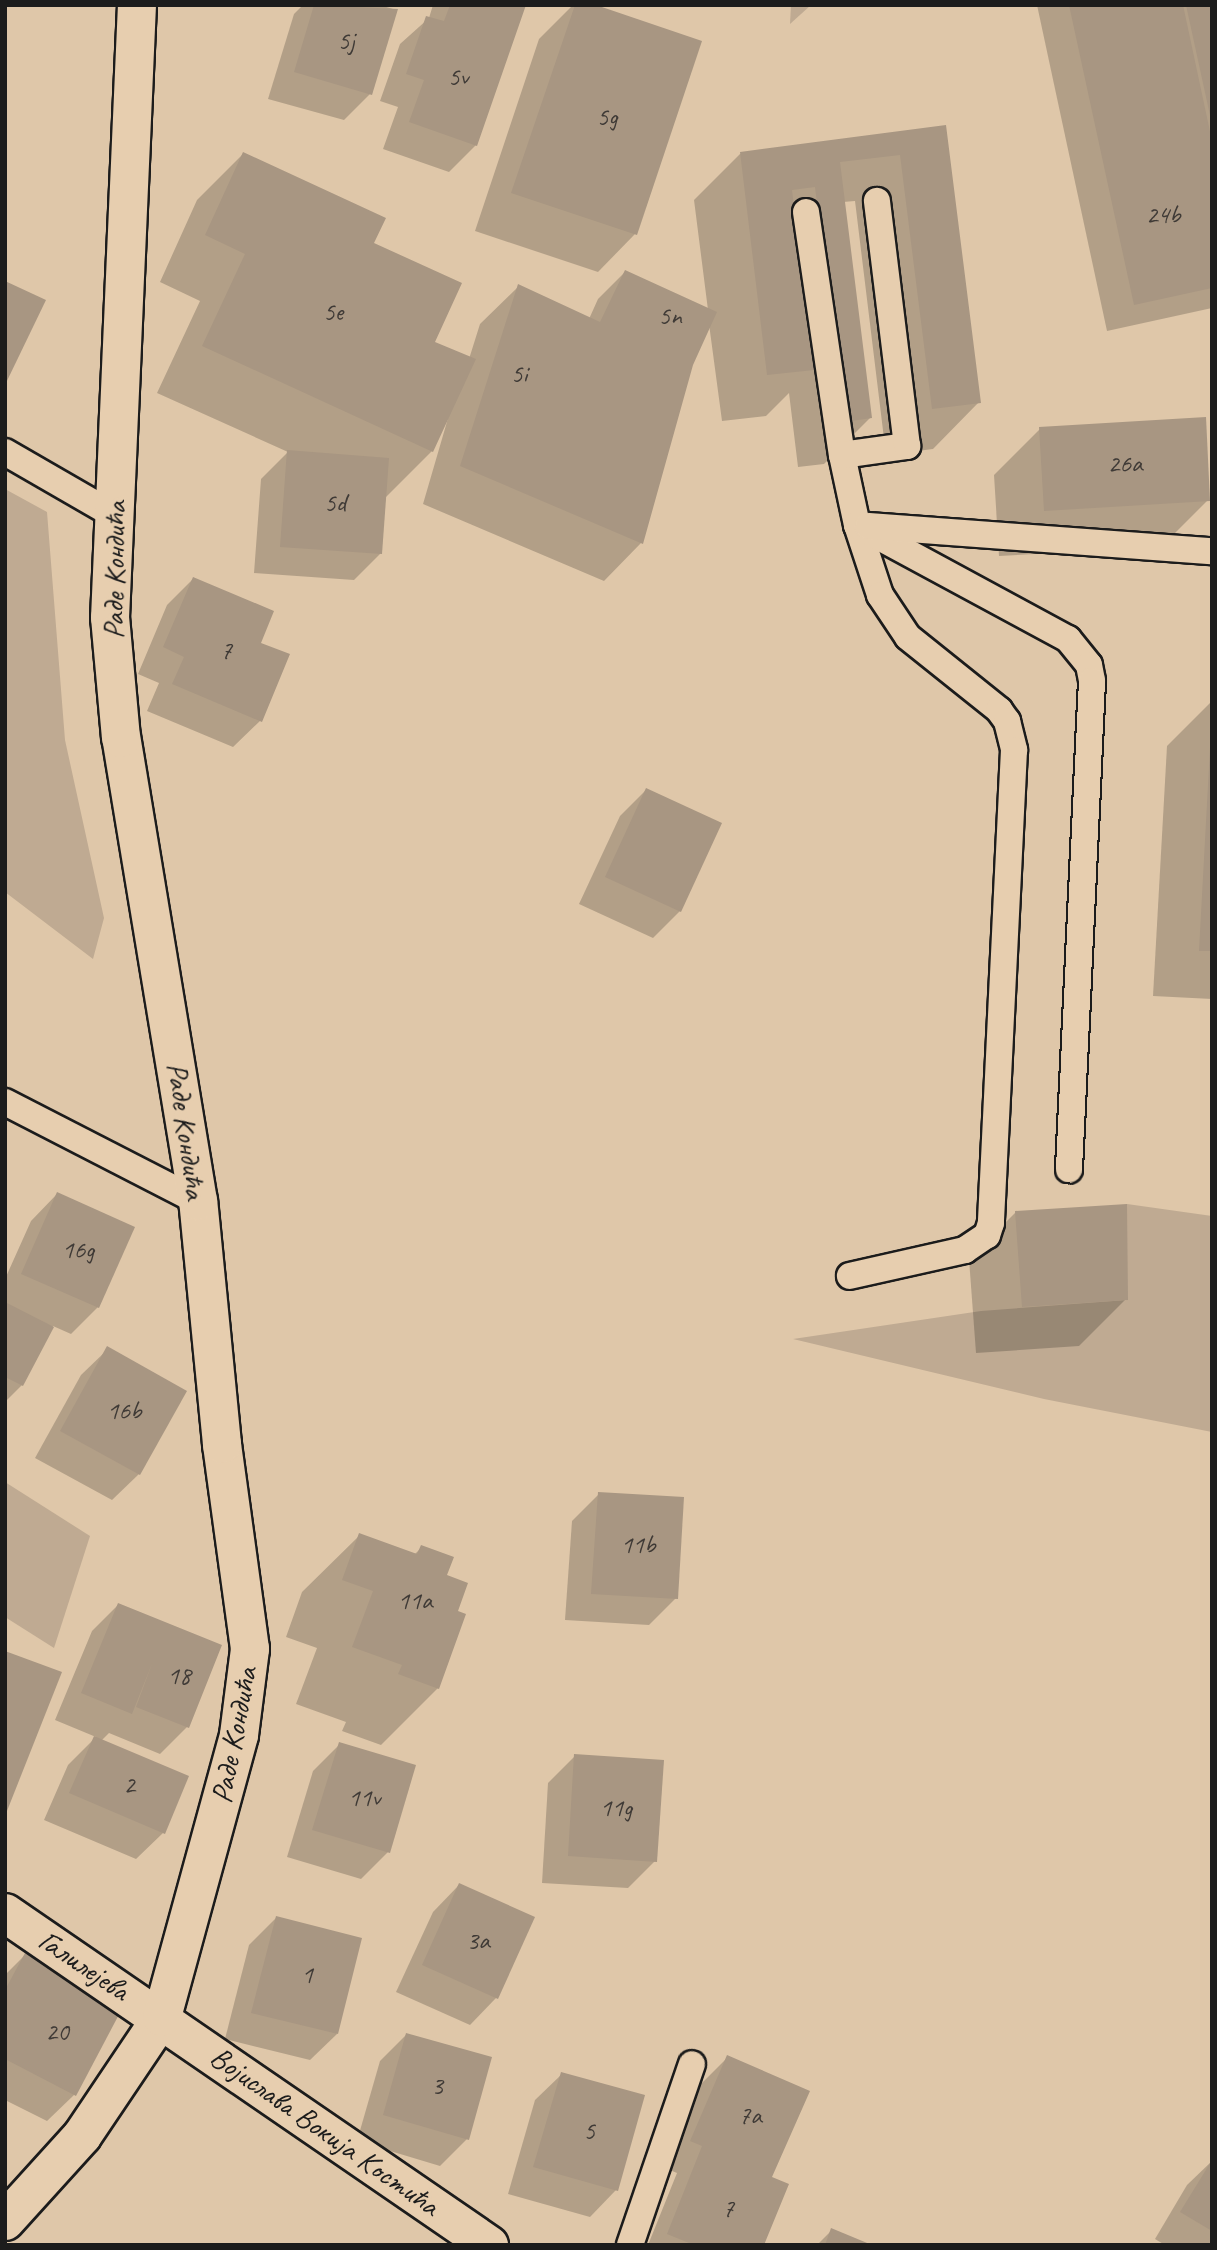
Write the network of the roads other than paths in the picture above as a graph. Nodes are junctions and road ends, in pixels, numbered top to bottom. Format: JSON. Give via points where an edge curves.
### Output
{"nodes":[{"id":1,"x":137,"y":5,"type":"edge"},
{"id":2,"x":877,"y":201,"type":"dead end"},
{"id":3,"x":806,"y":212,"type":"dead end"},
{"id":4,"x":5,"y":452,"type":"edge"},
{"id":5,"x":842,"y":455,"type":"junction"},
{"id":6,"x":114,"y":515,"type":"junction"},
{"id":7,"x":857,"y":525,"type":"junction"},
{"id":8,"x":1212,"y":551,"type":"edge"},
{"id":9,"x":5,"y":1102,"type":"edge"},
{"id":10,"x":1069,"y":1169,"type":"dead end"},
{"id":11,"x":198,"y":1201,"type":"junction"},
{"id":12,"x":850,"y":1276,"type":"dead end"},
{"id":13,"x":5,"y":1913,"type":"edge"},
{"id":14,"x":162,"y":2017,"type":"junction"},
{"id":15,"x":692,"y":2064,"type":"dead end"},
{"id":16,"x":12,"y":2205,"type":"edge"},
{"id":17,"x":489,"y":2245,"type":"edge"},
{"id":18,"x":630,"y":2245,"type":"edge"}],
"edges":[{"from":1,"to":6,"type":"street","name":"Раде Кондића"},
{"from":2,"to":5,"type":"lane","via":[[907,446]]},
{"from":3,"to":5,"type":"lane"},
{"from":4,"to":6,"type":"lane"},
{"from":5,"to":7,"type":"lane"},
{"from":6,"to":11,"type":"street","name":"Раде Кондића","via":[[110,618],[121,738]]},
{"from":7,"to":8,"type":"lane"},
{"from":7,"to":10,"type":"lane","via":[[1068,639],[1088,665],[1092,681]]},
{"from":7,"to":12,"type":"lane","via":[[893,620],[999,710],[1007,721],[1014,750],[991,1223],[987,1235],[965,1250]]},
{"from":9,"to":11,"type":"lane"},
{"from":11,"to":14,"type":"street","name":"Раде Кондића","via":[[222,1444],[250,1649],[239,1735],[189,1933]]},
{"from":13,"to":14,"type":"street","name":"Галилејева"},
{"from":14,"to":16,"type":"street","name":"Раде Кондића","via":[[82,2136]]},
{"from":14,"to":17,"type":"street","name":"Војислава Вокија Костића"},
{"from":15,"to":18,"type":"lane"}]}
